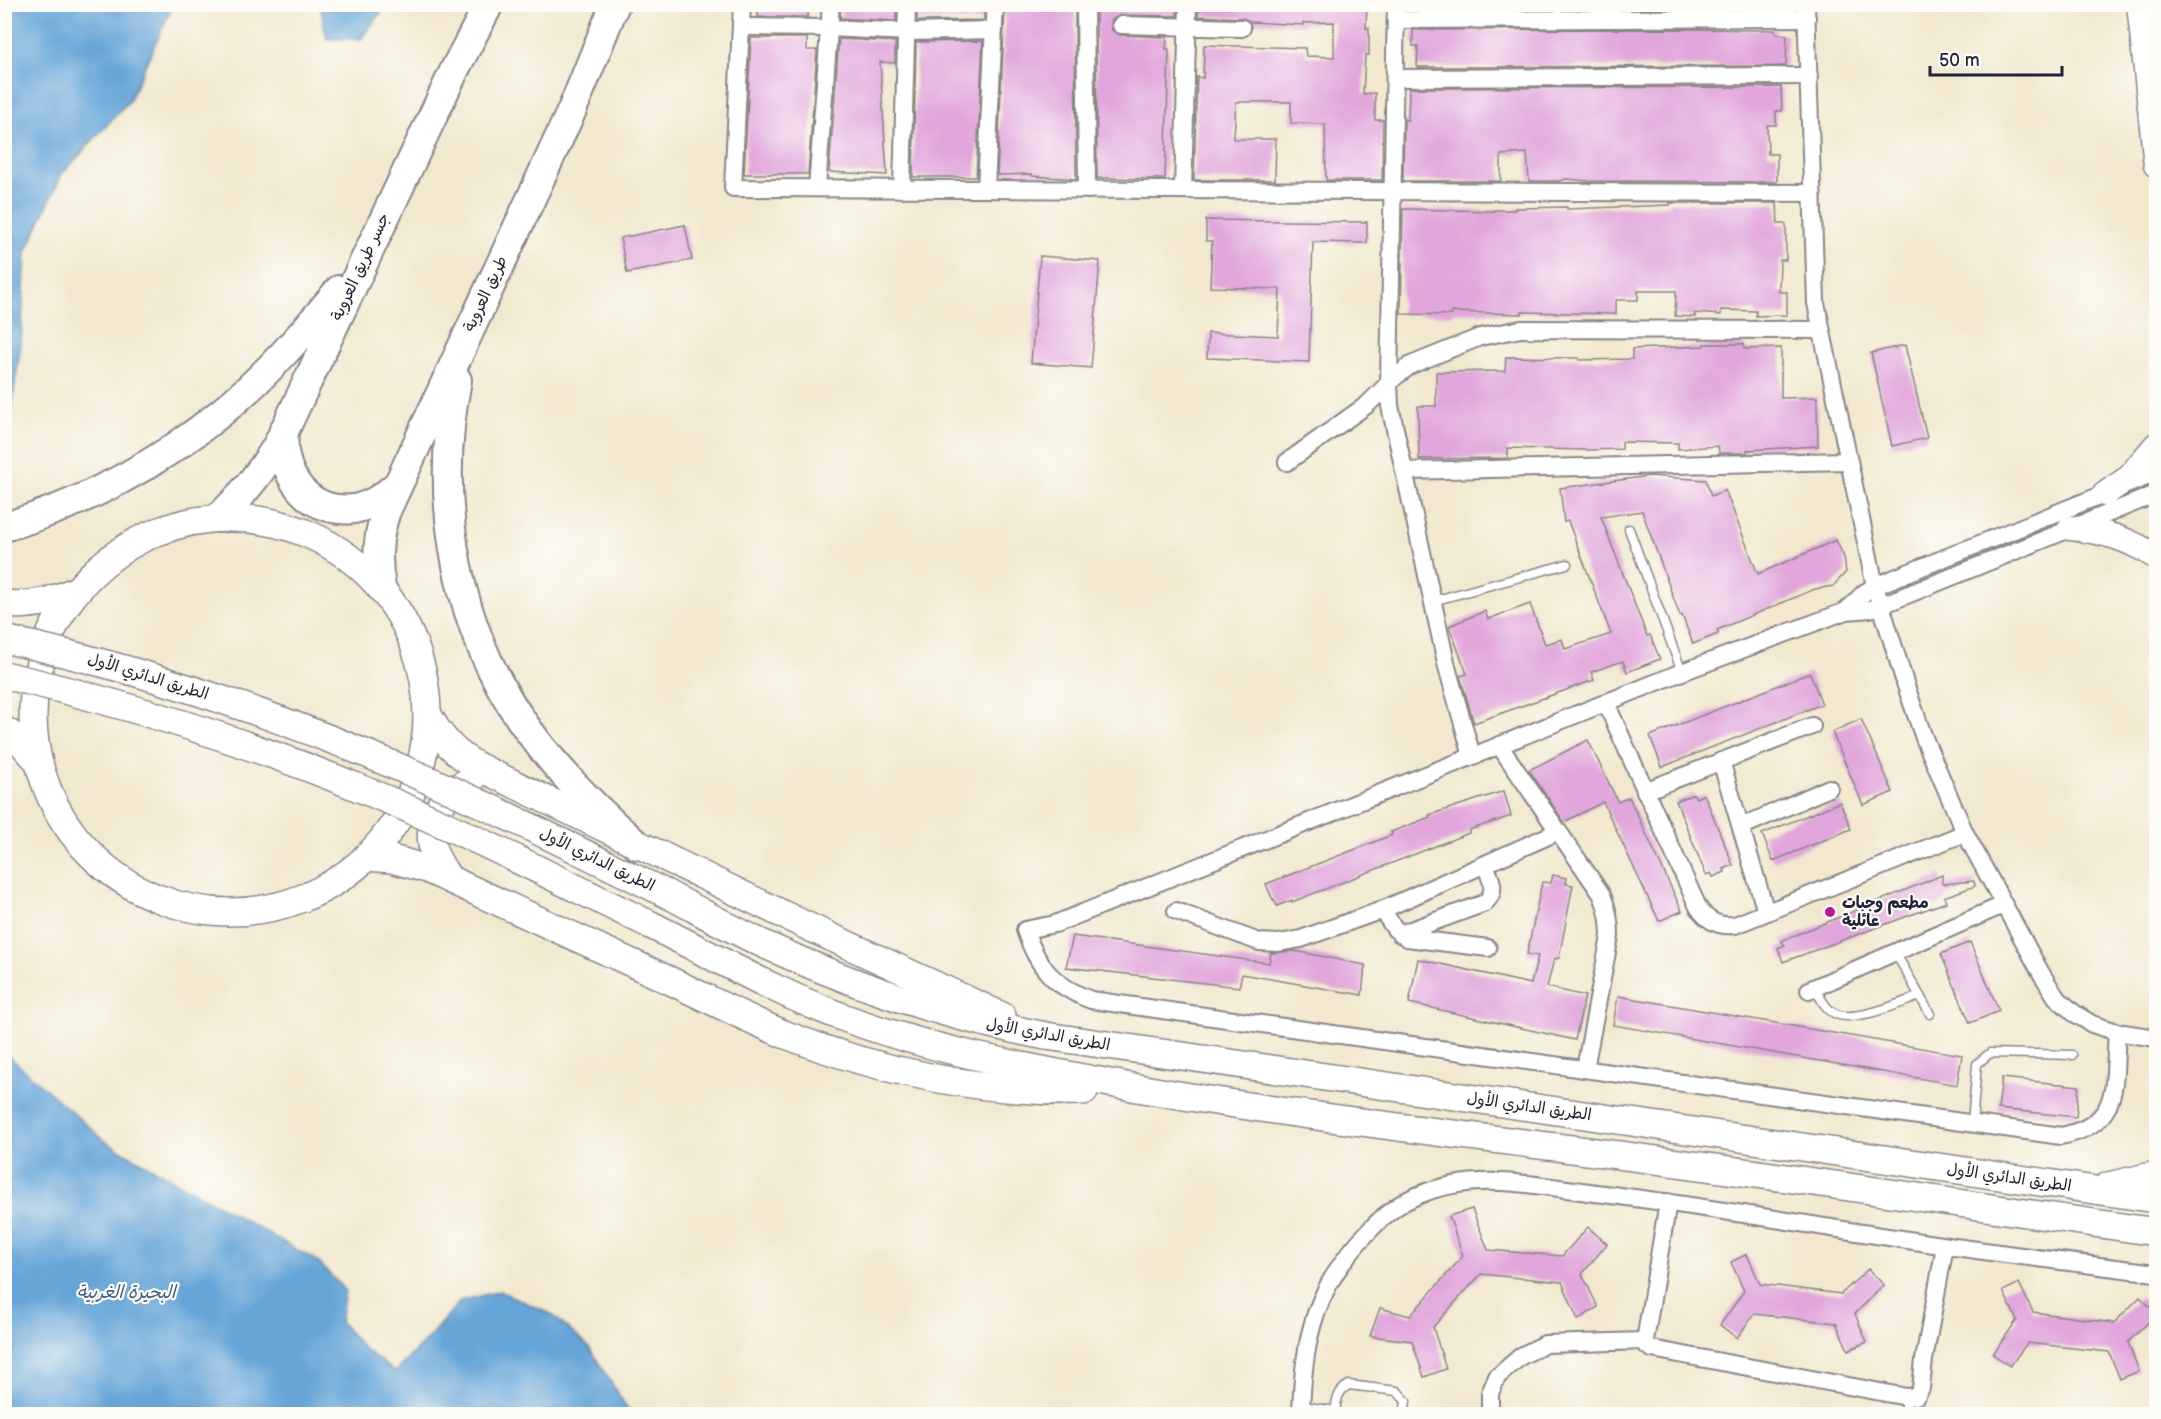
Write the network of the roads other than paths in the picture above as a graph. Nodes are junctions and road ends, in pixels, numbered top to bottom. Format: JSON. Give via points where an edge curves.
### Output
{"nodes":[{"id":1,"x":489,"y":4,"type":"edge"},
{"id":2,"x":615,"y":4,"type":"edge"},
{"id":3,"x":742,"y":4,"type":"edge"},
{"id":4,"x":831,"y":4,"type":"edge"},
{"id":5,"x":907,"y":4,"type":"edge"},
{"id":6,"x":995,"y":4,"type":"edge"},
{"id":7,"x":1085,"y":4,"type":"edge"},
{"id":8,"x":1188,"y":4,"type":"edge"},
{"id":9,"x":2139,"y":4,"type":"edge"},
{"id":10,"x":1807,"y":11,"type":"edge"},
{"id":11,"x":1396,"y":12,"type":"edge"},
{"id":12,"x":1121,"y":26,"type":"dead end"},
{"id":13,"x":741,"y":27,"type":"junction"},
{"id":14,"x":1186,"y":27,"type":"junction"},
{"id":15,"x":830,"y":28,"type":"junction"},
{"id":16,"x":1242,"y":28,"type":"dead end"},
{"id":17,"x":994,"y":30,"type":"junction"},
{"id":18,"x":908,"y":32,"type":"junction"},
{"id":19,"x":1809,"y":76,"type":"junction"},
{"id":20,"x":1395,"y":78,"type":"junction"},
{"id":21,"x":2157,"y":165,"type":"edge"},
{"id":22,"x":817,"y":188,"type":"junction"},
{"id":23,"x":902,"y":189,"type":"junction"},
{"id":24,"x":986,"y":189,"type":"junction"},
{"id":25,"x":1087,"y":190,"type":"junction"},
{"id":26,"x":1184,"y":190,"type":"junction"},
{"id":27,"x":1393,"y":191,"type":"junction"},
{"id":28,"x":1812,"y":193,"type":"junction"},
{"id":29,"x":364,"y":261,"type":"junction"},
{"id":30,"x":1820,"y":330,"type":"junction"},
{"id":31,"x":467,"y":336,"type":"junction"},
{"id":32,"x":1389,"y":384,"type":"junction"},
{"id":33,"x":284,"y":430,"type":"junction"},
{"id":34,"x":2157,"y":445,"type":"edge"},
{"id":35,"x":1848,"y":461,"type":"junction"},
{"id":36,"x":1287,"y":462,"type":"dead end"},
{"id":37,"x":1404,"y":471,"type":"junction"},
{"id":38,"x":2157,"y":473,"type":"edge"},
{"id":39,"x":399,"y":483,"type":"junction"},
{"id":40,"x":2105,"y":494,"type":"junction"},
{"id":41,"x":2157,"y":494,"type":"edge"},
{"id":42,"x":218,"y":518,"type":"junction"},
{"id":43,"x":4,"y":527,"type":"edge"},
{"id":44,"x":2070,"y":528,"type":"junction"},
{"id":45,"x":1629,"y":529,"type":"dead end"},
{"id":46,"x":2157,"y":557,"type":"edge"},
{"id":47,"x":1567,"y":564,"type":"dead end"},
{"id":48,"x":1875,"y":586,"type":"junction"},
{"id":49,"x":381,"y":587,"type":"junction"},
{"id":50,"x":79,"y":589,"type":"junction"},
{"id":51,"x":1433,"y":601,"type":"junction"},
{"id":52,"x":4,"y":604,"type":"edge"},
{"id":53,"x":1882,"y":605,"type":"junction"},
{"id":54,"x":1846,"y":611,"type":"junction"},
{"id":55,"x":4,"y":638,"type":"edge"},
{"id":56,"x":4,"y":654,"type":"edge"},
{"id":57,"x":1682,"y":672,"type":"junction"},
{"id":58,"x":4,"y":675,"type":"edge"},
{"id":59,"x":1606,"y":703,"type":"junction"},
{"id":60,"x":427,"y":713,"type":"junction"},
{"id":61,"x":1812,"y":726,"type":"dead end"},
{"id":62,"x":4,"y":730,"type":"edge"},
{"id":63,"x":1499,"y":746,"type":"junction"},
{"id":64,"x":1472,"y":756,"type":"junction"},
{"id":65,"x":38,"y":761,"type":"junction"},
{"id":66,"x":1721,"y":761,"type":"junction"},
{"id":67,"x":496,"y":776,"type":"junction"},
{"id":68,"x":1828,"y":788,"type":"dead end"},
{"id":69,"x":1645,"y":790,"type":"junction"},
{"id":70,"x":1741,"y":827,"type":"junction"},
{"id":71,"x":1557,"y":832,"type":"junction"},
{"id":72,"x":1965,"y":832,"type":"junction"},
{"id":73,"x":637,"y":845,"type":"junction"},
{"id":74,"x":366,"y":857,"type":"junction"},
{"id":75,"x":1485,"y":865,"type":"junction"},
{"id":76,"x":449,"y":879,"type":"junction"},
{"id":77,"x":2003,"y":905,"type":"junction"},
{"id":78,"x":1382,"y":910,"type":"junction"},
{"id":79,"x":1176,"y":911,"type":"dead end"},
{"id":80,"x":1766,"y":912,"type":"junction"},
{"id":81,"x":1400,"y":934,"type":"junction"},
{"id":82,"x":1488,"y":948,"type":"dead end"},
{"id":83,"x":1895,"y":952,"type":"junction"},
{"id":84,"x":1811,"y":989,"type":"joint"},
{"id":85,"x":1920,"y":996,"type":"junction"},
{"id":86,"x":1930,"y":1014,"type":"dead end"},
{"id":87,"x":2117,"y":1032,"type":"junction"},
{"id":88,"x":1046,"y":1036,"type":"junction"},
{"id":89,"x":2157,"y":1038,"type":"edge"},
{"id":90,"x":2072,"y":1055,"type":"dead end"},
{"id":91,"x":1585,"y":1069,"type":"junction"},
{"id":92,"x":1144,"y":1090,"type":"junction"},
{"id":93,"x":1972,"y":1124,"type":"junction"},
{"id":94,"x":2157,"y":1175,"type":"edge"},
{"id":95,"x":2087,"y":1190,"type":"junction"},
{"id":96,"x":2157,"y":1199,"type":"edge"},
{"id":97,"x":1668,"y":1202,"type":"junction"},
{"id":98,"x":2157,"y":1232,"type":"edge"},
{"id":99,"x":1944,"y":1246,"type":"junction"},
{"id":100,"x":2157,"y":1273,"type":"edge"},
{"id":101,"x":1645,"y":1341,"type":"junction"},
{"id":102,"x":1907,"y":1397,"type":"junction"},
{"id":103,"x":1301,"y":1410,"type":"edge"},
{"id":104,"x":1335,"y":1413,"type":"edge"},
{"id":105,"x":1404,"y":1414,"type":"edge"},
{"id":106,"x":1491,"y":1414,"type":"edge"},
{"id":107,"x":1905,"y":1414,"type":"edge"}],
"edges":[{"from":1,"to":29,"type":"highway","name":"جسر طريق العروبة"},
{"from":2,"to":31,"type":"highway","name":"طريق العروبة","via":[[572,110]]},
{"from":3,"to":13,"type":"street"},
{"from":4,"to":15,"type":"street"},
{"from":5,"to":18,"type":"street"},
{"from":6,"to":17,"type":"street"},
{"from":7,"to":25,"type":"street"},
{"from":8,"to":14,"type":"street"},
{"from":9,"to":21,"type":"main road"},
{"from":10,"to":11,"type":"street"},
{"from":10,"to":19,"type":"street"},
{"from":11,"to":20,"type":"street"},
{"from":12,"to":14,"type":"street"},
{"from":13,"to":15,"type":"street"},
{"from":13,"to":22,"type":"street","via":[[733,188]]},
{"from":14,"to":16,"type":"street"},
{"from":14,"to":26,"type":"street"},
{"from":15,"to":18,"type":"street"},
{"from":15,"to":22,"type":"street"},
{"from":17,"to":18,"type":"street"},
{"from":17,"to":24,"type":"street"},
{"from":18,"to":23,"type":"street"},
{"from":19,"to":20,"type":"street"},
{"from":19,"to":28,"type":"street"},
{"from":20,"to":27,"type":"street"},
{"from":22,"to":23,"type":"street"},
{"from":23,"to":24,"type":"street"},
{"from":24,"to":25,"type":"street"},
{"from":25,"to":26,"type":"street"},
{"from":26,"to":27,"type":"street"},
{"from":27,"to":28,"type":"street"},
{"from":27,"to":32,"type":"street"},
{"from":28,"to":30,"type":"street"},
{"from":29,"to":33,"type":"highway","name":"جسر طريق العروبة"},
{"from":29,"to":43,"type":"highway","via":[[292,346],[212,420],[114,483]]},
{"from":30,"to":32,"type":"street","via":[[1511,330],[1480,337],[1420,360]]},
{"from":30,"to":35,"type":"street"},
{"from":31,"to":39,"type":"highway","name":"طريق العروبة"},
{"from":31,"to":73,"type":"highway","via":[[454,393],[447,460],[451,533],[466,602],[485,655],[518,715],[561,770]]},
{"from":32,"to":36,"type":"street","via":[[1368,404]]},
{"from":32,"to":37,"type":"street","via":[[1393,425]]},
{"from":33,"to":39,"type":"highway","via":[[283,451],[288,471],[297,487],[320,503],[355,508],[381,497]]},
{"from":33,"to":42,"type":"highway","name":"جسر طريق العروبة","via":[[257,478]]},
{"from":34,"to":40,"type":"main road","via":[[2128,478]]},
{"from":35,"to":37,"type":"street"},
{"from":35,"to":48,"type":"street"},
{"from":37,"to":51,"type":"street"},
{"from":38,"to":40,"type":"street"},
{"from":39,"to":49,"type":"highway","name":"طريق العروبة","via":[[378,539]]},
{"from":40,"to":48,"type":"street"},
{"from":41,"to":44,"type":"street"},
{"from":42,"to":49,"type":"main road","via":[[264,520],[308,533],[347,556]]},
{"from":42,"to":50,"type":"main road","via":[[173,526],[131,545],[94,572]]},
{"from":44,"to":46,"type":"main road","via":[[2116,536]]},
{"from":44,"to":53,"type":"street"},
{"from":45,"to":57,"type":"lane"},
{"from":47,"to":51,"type":"lane"},
{"from":48,"to":53,"type":"street"},
{"from":48,"to":54,"type":"street"},
{"from":49,"to":60,"type":"main road","via":[[415,646],[422,668]]},
{"from":50,"to":52,"type":"main road","via":[[46,602]]},
{"from":50,"to":65,"type":"main road","via":[[54,628],[38,671],[33,716]]},
{"from":51,"to":64,"type":"street"},
{"from":53,"to":54,"type":"street"},
{"from":53,"to":72,"type":"street","via":[[1924,738]]},
{"from":54,"to":57,"type":"street"},
{"from":55,"to":56,"type":"main road"},
{"from":55,"to":88,"type":"main road","name":"الطريق الدائري الأول","bridge":true,"via":[[140,674],[306,730],[461,794],[768,946],[872,990],[963,1019]]},
{"from":57,"to":59,"type":"street"},
{"from":58,"to":92,"type":"main road","name":"الطريق الدائري الأول","bridge":true,"via":[[127,708],[310,769],[418,813],[809,1004],[877,1029],[1008,1064]]},
{"from":59,"to":63,"type":"street"},
{"from":59,"to":69,"type":"street"},
{"from":60,"to":67,"type":"main road","via":[[453,750]]},
{"from":60,"to":74,"type":"main road","via":[[422,759],[406,802]]},
{"from":61,"to":66,"type":"street"},
{"from":62,"to":65,"type":"main road"},
{"from":63,"to":64,"type":"street"},
{"from":63,"to":71,"type":"street"},
{"from":64,"to":91,"type":"street","via":[[1055,924],[1025,930],[1032,952],[1057,982],[1091,1000]]},
{"from":65,"to":74,"type":"main road","via":[[54,805],[95,859],[132,886],[174,904],[230,911],[287,903],[329,885]]},
{"from":66,"to":69,"type":"street"},
{"from":66,"to":70,"type":"street"},
{"from":67,"to":73,"type":"main road"},
{"from":67,"to":76,"type":"main road","via":[[459,787],[437,810],[432,842]]},
{"from":68,"to":70,"type":"street"},
{"from":69,"to":80,"type":"street","via":[[1702,914],[1726,926]]},
{"from":70,"to":80,"type":"street"},
{"from":71,"to":75,"type":"street"},
{"from":71,"to":91,"type":"street","via":[[1602,895],[1610,921]]},
{"from":72,"to":77,"type":"street"},
{"from":72,"to":80,"type":"street"},
{"from":73,"to":88,"type":"main road"},
{"from":74,"to":76,"type":"main road","via":[[405,861]]},
{"from":75,"to":78,"type":"street"},
{"from":75,"to":81,"type":"street","via":[[1493,892],[1485,903]]},
{"from":76,"to":92,"type":"main road","via":[[745,1017],[872,1063],[1001,1088],[1071,1092]]},
{"from":77,"to":83,"type":"street"},
{"from":77,"to":87,"type":"street","via":[[2056,996],[2092,1024]]},
{"from":78,"to":79,"type":"street","via":[[1279,943],[1258,942]]},
{"from":78,"to":81,"type":"street"},
{"from":81,"to":82,"type":"street","via":[[1414,940]]},
{"from":83,"to":84,"type":"street"},
{"from":83,"to":85,"type":"lane"},
{"from":84,"to":85,"type":"lane","via":[[1831,1012],[1855,1017]]},
{"from":85,"to":86,"type":"lane"},
{"from":87,"to":89,"type":"street"},
{"from":87,"to":93,"type":"street","via":[[2108,1109],[2087,1129],[2061,1136]]},
{"from":88,"to":95,"type":"main road","name":"الطريق الدائري الأول"},
{"from":90,"to":93,"type":"lane","via":[[1990,1053],[1977,1064]]},
{"from":91,"to":93,"type":"street"},
{"from":92,"to":98,"type":"main road","name":"الطريق الدائري الأول"},
{"from":94,"to":95,"type":"main road"},
{"from":95,"to":96,"type":"main road","name":"الطريق الدائري الأول"},
{"from":97,"to":99,"type":"street"},
{"from":97,"to":101,"type":"street"},
{"from":97,"to":103,"type":"street","via":[[1492,1181],[1455,1183],[1417,1195],[1383,1216],[1351,1249],[1326,1286],[1311,1329]]},
{"from":99,"to":100,"type":"street"},
{"from":99,"to":102,"type":"street","via":[[1922,1388],[1916,1396]]},
{"from":101,"to":102,"type":"street","via":[[1652,1349]]},
{"from":101,"to":106,"type":"street","via":[[1545,1344],[1521,1356],[1497,1377],[1490,1393]]},
{"from":102,"to":107,"type":"lane"},
{"from":103,"to":104,"type":"lane"},
{"from":104,"to":105,"type":"lane","via":[[1338,1396],[1349,1385],[1397,1391],[1406,1401]]}]}
